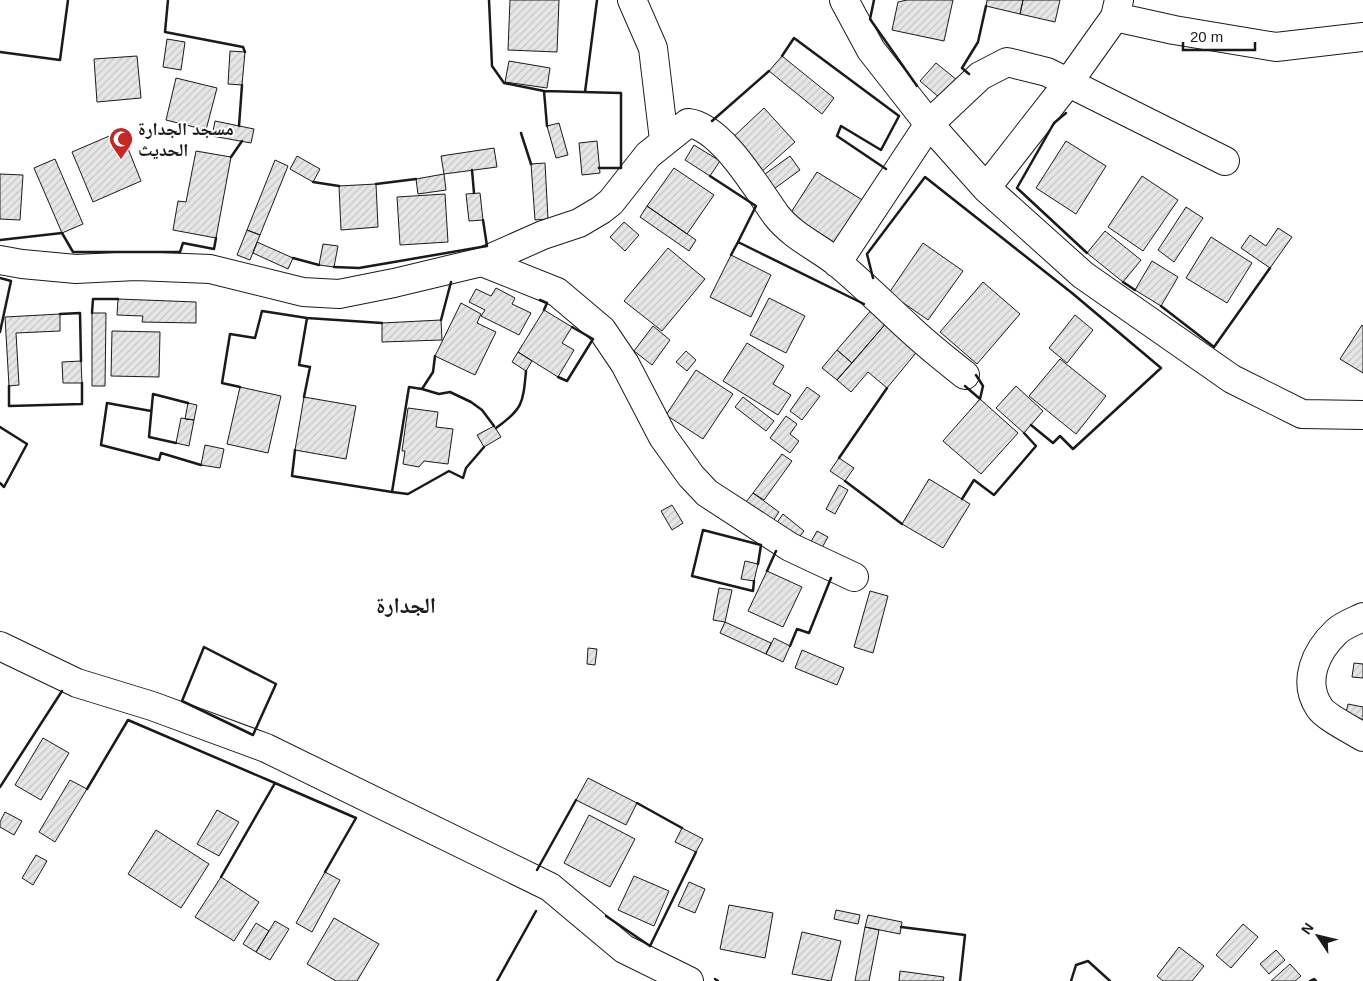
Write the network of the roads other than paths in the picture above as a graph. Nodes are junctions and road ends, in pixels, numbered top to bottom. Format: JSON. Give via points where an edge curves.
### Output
{"nodes":[{"id":1,"x":632,"y":0,"type":"edge"},
{"id":2,"x":844,"y":0,"type":"edge"},
{"id":3,"x":1117,"y":9,"type":"edge"},
{"id":4,"x":1363,"y":37,"type":"edge"},
{"id":5,"x":1068,"y":83,"type":"junction"},
{"id":6,"x":929,"y":124,"type":"junction"},
{"id":7,"x":664,"y":140,"type":"junction"},
{"id":8,"x":1225,"y":161,"type":"dead end"},
{"id":9,"x":986,"y":188,"type":"junction"},
{"id":10,"x":0,"y":260,"type":"edge"},
{"id":11,"x":482,"y":262,"type":"junction"},
{"id":12,"x":837,"y":263,"type":"junction"},
{"id":13,"x":964,"y":375,"type":"dead end"},
{"id":14,"x":1363,"y":415,"type":"edge"},
{"id":15,"x":854,"y":577,"type":"dead end"},
{"id":16,"x":1363,"y":617,"type":"edge"},
{"id":17,"x":0,"y":646,"type":"edge"},
{"id":18,"x":1363,"y":737,"type":"edge"},
{"id":19,"x":689,"y":981,"type":"edge"}],
"edges":[{"from":1,"to":7,"type":"street","via":[[653,48]]},
{"from":2,"to":6,"type":"street","via":[[871,50]]},
{"from":3,"to":4,"type":"street","via":[[1174,30],[1276,47]]},
{"from":3,"to":5,"type":"street"},
{"from":5,"to":6,"type":"street","via":[[1047,72],[1006,62],[980,76]]},
{"from":5,"to":8,"type":"street"},
{"from":5,"to":9,"type":"street"},
{"from":6,"to":9,"type":"street"},
{"from":6,"to":12,"type":"street"},
{"from":7,"to":11,"type":"street","via":[[601,210],[579,223]]},
{"from":7,"to":12,"type":"street","via":[[688,123],[702,126],[747,171],[790,230]]},
{"from":9,"to":14,"type":"street","via":[[1083,275],[1232,379],[1302,414]]},
{"from":10,"to":11,"type":"street","via":[[76,269],[136,266],[210,269],[303,292],[339,294]]},
{"from":11,"to":15,"type":"street","via":[[557,292],[602,330],[625,364],[663,437],[707,493],[790,547]]},
{"from":12,"to":13,"type":"street"},
{"from":16,"to":18,"type":"street","via":[[1338,631],[1324,646],[1312,667],[1310,689],[1319,709]]},
{"from":17,"to":19,"type":"street","via":[[76,683],[152,706],[266,748],[550,887],[624,949]]}]}
